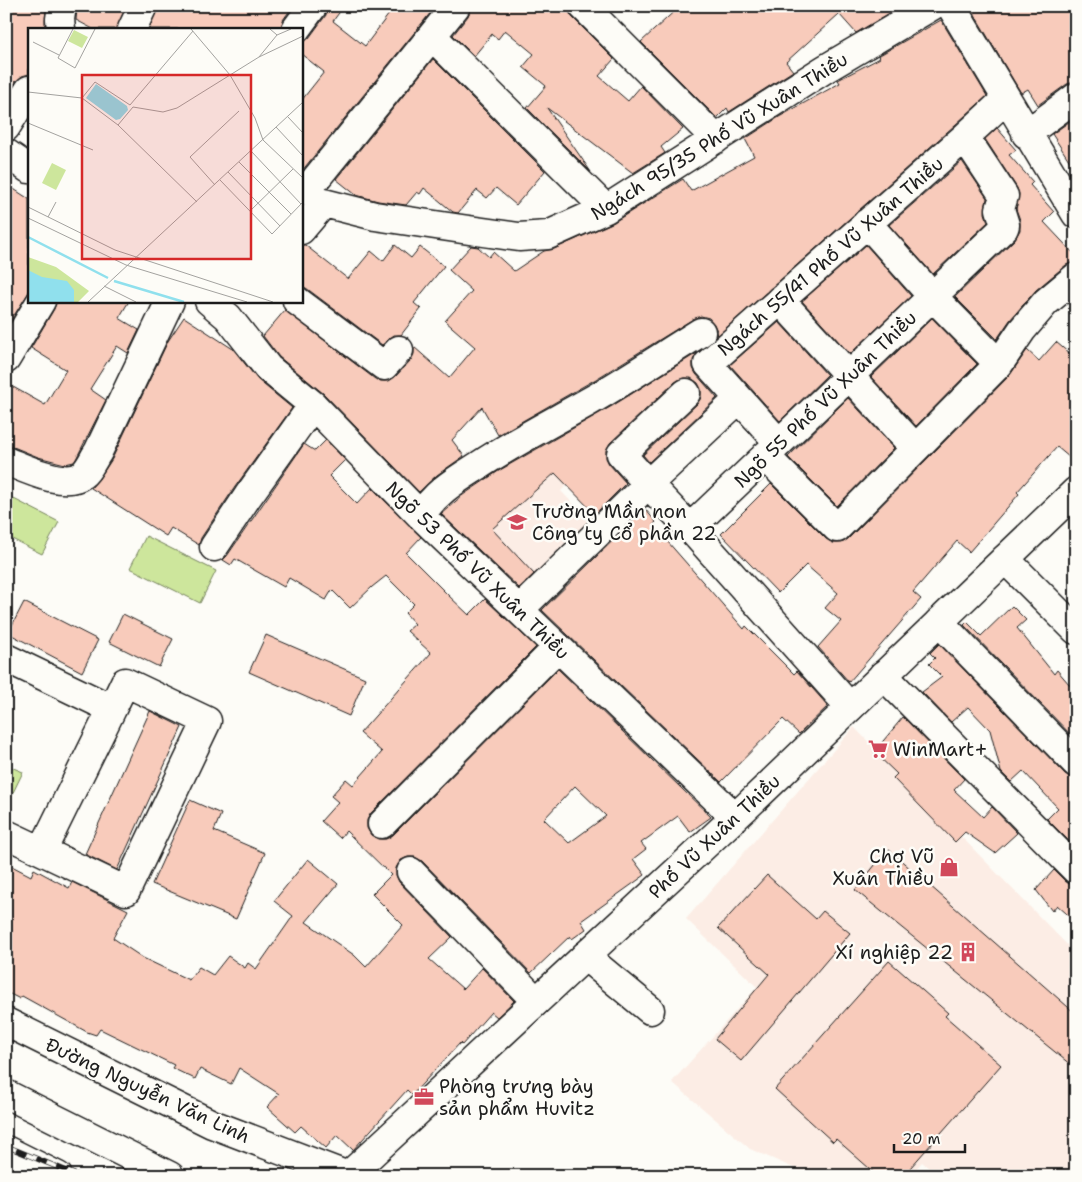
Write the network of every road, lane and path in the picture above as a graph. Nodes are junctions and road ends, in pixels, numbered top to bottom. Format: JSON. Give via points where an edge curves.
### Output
{"nodes":[{"id":1,"x":62,"y":6,"type":"edge"},
{"id":2,"x":143,"y":6,"type":"edge"},
{"id":3,"x":313,"y":6,"type":"edge"},
{"id":4,"x":456,"y":6,"type":"edge"},
{"id":5,"x":583,"y":6,"type":"edge"},
{"id":6,"x":932,"y":6,"type":"edge"},
{"id":7,"x":951,"y":6,"type":"edge"},
{"id":8,"x":61,"y":28,"type":"edge"},
{"id":9,"x":132,"y":28,"type":"edge"},
{"id":10,"x":297,"y":28,"type":"edge"},
{"id":11,"x":432,"y":36,"type":"junction"},
{"id":12,"x":28,"y":92,"type":"edge"},
{"id":13,"x":1076,"y":97,"type":"edge"},
{"id":14,"x":1006,"y":99,"type":"junction"},
{"id":15,"x":6,"y":127,"type":"edge"},
{"id":16,"x":1026,"y":134,"type":"junction"},
{"id":17,"x":965,"y":137,"type":"junction"},
{"id":18,"x":716,"y":138,"type":"junction"},
{"id":19,"x":6,"y":153,"type":"edge"},
{"id":20,"x":28,"y":168,"type":"edge"},
{"id":21,"x":310,"y":194,"type":"edge"},
{"id":22,"x":1073,"y":204,"type":"edge"},
{"id":23,"x":606,"y":209,"type":"junction"},
{"id":24,"x":867,"y":224,"type":"junction"},
{"id":25,"x":302,"y":226,"type":"edge"},
{"id":26,"x":1076,"y":277,"type":"edge"},
{"id":27,"x":932,"y":296,"type":"junction"},
{"id":28,"x":780,"y":300,"type":"junction"},
{"id":29,"x":40,"y":302,"type":"edge"},
{"id":30,"x":170,"y":302,"type":"edge"},
{"id":31,"x":298,"y":302,"type":"edge"},
{"id":32,"x":226,"y":306,"type":"edge"},
{"id":33,"x":701,"y":332,"type":"dead end"},
{"id":34,"x":399,"y":350,"type":"dead end"},
{"id":35,"x":6,"y":359,"type":"edge"},
{"id":36,"x":998,"y":364,"type":"junction"},
{"id":37,"x":850,"y":375,"type":"junction"},
{"id":38,"x":686,"y":393,"type":"dead end"},
{"id":39,"x":739,"y":399,"type":"junction"},
{"id":40,"x":313,"y":405,"type":"junction"},
{"id":41,"x":916,"y":448,"type":"junction"},
{"id":42,"x":772,"y":450,"type":"junction"},
{"id":43,"x":6,"y":461,"type":"edge"},
{"id":44,"x":648,"y":484,"type":"junction"},
{"id":45,"x":1076,"y":491,"type":"edge"},
{"id":46,"x":421,"y":516,"type":"junction"},
{"id":47,"x":690,"y":528,"type":"junction"},
{"id":48,"x":214,"y":547,"type":"dead end"},
{"id":49,"x":1005,"y":559,"type":"junction"},
{"id":50,"x":519,"y":610,"type":"junction"},
{"id":51,"x":939,"y":622,"type":"junction"},
{"id":52,"x":1076,"y":630,"type":"edge"},
{"id":53,"x":557,"y":648,"type":"junction"},
{"id":54,"x":6,"y":658,"type":"edge"},
{"id":55,"x":883,"y":675,"type":"junction"},
{"id":56,"x":850,"y":707,"type":"junction"},
{"id":57,"x":112,"y":709,"type":"junction"},
{"id":58,"x":1076,"y":762,"type":"edge"},
{"id":59,"x":735,"y":817,"type":"junction"},
{"id":60,"x":382,"y":824,"type":"dead end"},
{"id":61,"x":6,"y":834,"type":"edge"},
{"id":62,"x":42,"y":852,"type":"junction"},
{"id":63,"x":1076,"y":870,"type":"edge"},
{"id":64,"x":411,"y":872,"type":"dead end"},
{"id":65,"x":585,"y":956,"type":"junction"},
{"id":66,"x":536,"y":1001,"type":"junction"},
{"id":67,"x":650,"y":1010,"type":"dead end"},
{"id":68,"x":6,"y":1022,"type":"edge"},
{"id":69,"x":6,"y":1094,"type":"edge"},
{"id":70,"x":6,"y":1150,"type":"edge"},
{"id":71,"x":58,"y":1176,"type":"edge"},
{"id":72,"x":170,"y":1176,"type":"edge"},
{"id":73,"x":348,"y":1176,"type":"edge"}],
"edges":[{"from":1,"to":8,"type":"main road"},
{"from":2,"to":9,"type":"main road"},
{"from":3,"to":10,"type":"main road"},
{"from":4,"to":11,"type":"main road"},
{"from":5,"to":18,"type":"main road"},
{"from":6,"to":18,"type":"main road","name":"Ngách 95/35 Phố Vũ Xuân Thiều"},
{"from":7,"to":14,"type":"main road"},
{"from":11,"to":21,"type":"main road"},
{"from":11,"to":23,"type":"main road"},
{"from":12,"to":15,"type":"main road"},
{"from":13,"to":16,"type":"main road"},
{"from":14,"to":16,"type":"main road"},
{"from":14,"to":17,"type":"main road","name":"Ngách 55/41 Phố Vũ Xuân Thiều"},
{"from":16,"to":22,"type":"main road"},
{"from":17,"to":24,"type":"main road","name":"Ngách 55/41 Phố Vũ Xuân Thiều"},
{"from":17,"to":27,"type":"main road","name":"Ngõ 55 Phố Vũ Xuân Thiều","via":[[1004,196],[1000,209],[1005,225]]},
{"from":18,"to":23,"type":"main road","name":"Ngách 95/35 Phố Vũ Xuân Thiều"},
{"from":19,"to":20,"type":"main road"},
{"from":21,"to":23,"type":"main road","name":"Ngách 95/35 Phố Vũ Xuân Thiều","via":[[376,216],[519,237],[548,235]]},
{"from":21,"to":25,"type":"main road"},
{"from":24,"to":27,"type":"main road"},
{"from":24,"to":28,"type":"main road","name":"Ngách 55/41 Phố Vũ Xuân Thiều"},
{"from":26,"to":36,"type":"main road","via":[[1046,302]]},
{"from":27,"to":36,"type":"main road"},
{"from":27,"to":37,"type":"main road","name":"Ngõ 55 Phố Vũ Xuân Thiều"},
{"from":28,"to":37,"type":"main road"},
{"from":28,"to":39,"type":"main road","name":"Ngách 55/41 Phố Vũ Xuân Thiều","via":[[708,364]]},
{"from":29,"to":35,"type":"main road"},
{"from":30,"to":43,"type":"main road","via":[[90,466],[82,476],[69,480],[38,474]]},
{"from":31,"to":34,"type":"main road","via":[[384,366]]},
{"from":32,"to":40,"type":"main road","name":"Ngõ 53 Phố Vũ Xuân Thiều","via":[[268,368]]},
{"from":33,"to":46,"type":"main road","via":[[459,478],[438,494]]},
{"from":36,"to":41,"type":"main road"},
{"from":37,"to":41,"type":"main road"},
{"from":37,"to":42,"type":"main road","name":"Ngõ 55 Phố Vũ Xuân Thiều"},
{"from":38,"to":44,"type":"main road","via":[[621,454]]},
{"from":39,"to":42,"type":"main road","name":"Ngách 55/41 Phố Vũ Xuân Thiều"},
{"from":39,"to":44,"type":"main road"},
{"from":40,"to":46,"type":"main road","name":"Ngõ 53 Phố Vũ Xuân Thiều"},
{"from":40,"to":48,"type":"main road"},
{"from":41,"to":42,"type":"main road","name":"Ngách 55/41 Phố Vũ Xuân Thiều","via":[[837,528]]},
{"from":42,"to":47,"type":"main road","name":"Ngõ 55 Phố Vũ Xuân Thiều"},
{"from":44,"to":47,"type":"main road"},
{"from":44,"to":50,"type":"main road"},
{"from":45,"to":49,"type":"main road","name":"Phố Vũ Xuân Thiều"},
{"from":46,"to":50,"type":"main road","name":"Ngõ 53 Phố Vũ Xuân Thiều"},
{"from":47,"to":56,"type":"main road"},
{"from":49,"to":51,"type":"main road","name":"Phố Vũ Xuân Thiều"},
{"from":49,"to":52,"type":"main road"},
{"from":50,"to":53,"type":"main road","name":"Ngõ 53 Phố Vũ Xuân Thiều"},
{"from":51,"to":55,"type":"main road","name":"Phố Vũ Xuân Thiều"},
{"from":51,"to":58,"type":"main road"},
{"from":53,"to":59,"type":"main road","name":"Ngõ 53 Phố Vũ Xuân Thiều"},
{"from":53,"to":60,"type":"main road"},
{"from":54,"to":57,"type":"main road"},
{"from":55,"to":56,"type":"main road","name":"Phố Vũ Xuân Thiều"},
{"from":55,"to":63,"type":"main road"},
{"from":56,"to":59,"type":"main road","name":"Phố Vũ Xuân Thiều"},
{"from":57,"to":62,"type":"main road"},
{"from":57,"to":62,"type":"main road","via":[[125,682],[207,721],[126,891]]},
{"from":59,"to":65,"type":"main road","name":"Phố Vũ Xuân Thiều"},
{"from":61,"to":62,"type":"main road"},
{"from":64,"to":66,"type":"main road"},
{"from":65,"to":66,"type":"main road","name":"Phố Vũ Xuân Thiều"},
{"from":65,"to":67,"type":"main road"},
{"from":66,"to":73,"type":"main road","name":"Phố Vũ Xuân Thiều"},
{"from":68,"to":73,"type":"main road","name":"Đường Nguyễn Văn Linh","via":[[212,1124]]},
{"from":69,"to":72,"type":"main road"},
{"from":70,"to":71,"type":"main road"}]}
